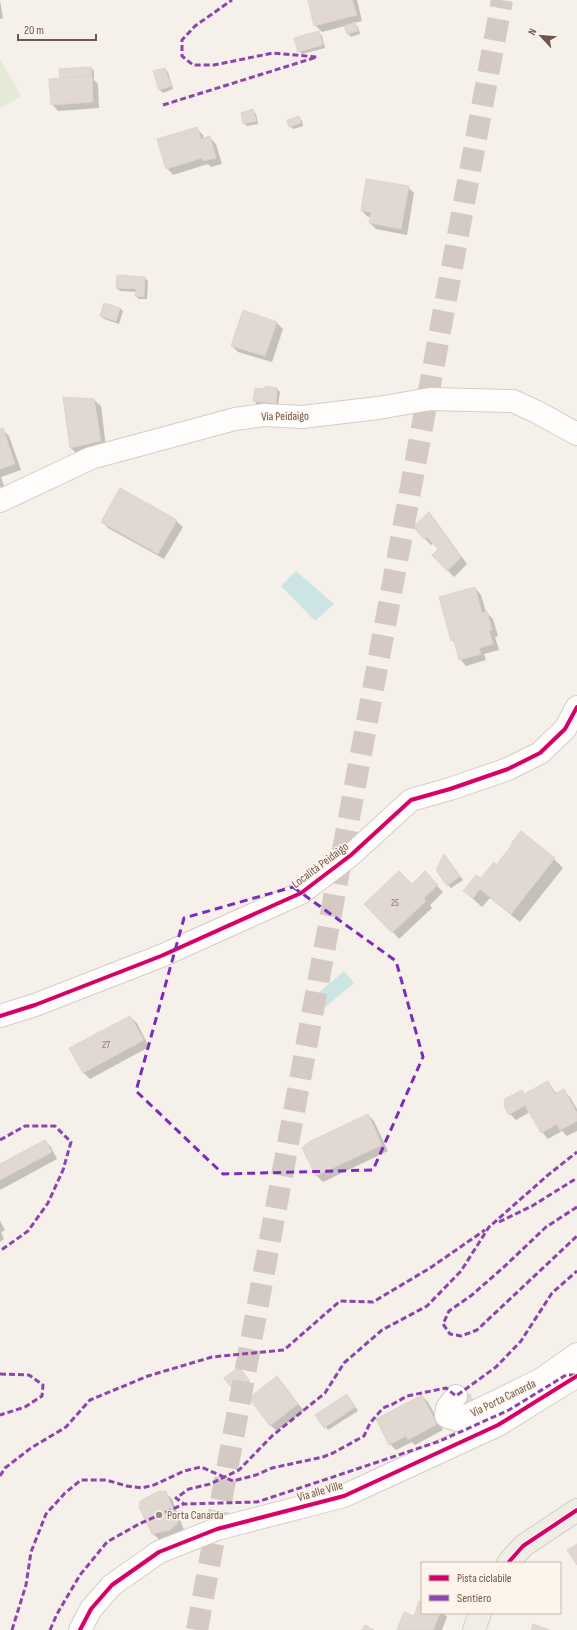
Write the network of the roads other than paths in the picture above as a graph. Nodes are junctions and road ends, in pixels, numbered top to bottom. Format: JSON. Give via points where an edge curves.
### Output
{"nodes":[{"id":1,"x":577,"y":434,"type":"edge"},
{"id":2,"x":0,"y":502,"type":"edge"},
{"id":3,"x":577,"y":707,"type":"edge"},
{"id":4,"x":0,"y":1016,"type":"edge"},
{"id":5,"x":577,"y":1354,"type":"edge"},
{"id":6,"x":577,"y":1376,"type":"edge"},
{"id":7,"x":456,"y":1396,"type":"dead end"},
{"id":8,"x":577,"y":1510,"type":"edge"},
{"id":9,"x":509,"y":1562,"type":"edge"},
{"id":10,"x":480,"y":1614,"type":"edge"},
{"id":11,"x":80,"y":1630,"type":"edge"},
{"id":12,"x":474,"y":1630,"type":"edge"}],
"edges":[{"from":1,"to":2,"type":"street","name":"Via Peidaigo","via":[[513,401],[430,399],[302,417],[265,415],[235,419],[90,458]]},
{"from":3,"to":4,"type":"street","name":"Località Peidaigo","via":[[565,729],[540,753],[508,769],[412,800],[350,855],[301,893],[160,956]]},
{"from":5,"to":7,"type":"street","name":"Via Porta Canarda","via":[[540,1380],[458,1420],[446,1416],[447,1408]]},
{"from":6,"to":11,"type":"street","name":"Via alle Ville","via":[[498,1425],[344,1496],[217,1529],[159,1552],[112,1585],[91,1609]]},
{"from":8,"to":9,"type":"main road","via":[[523,1546]]},
{"from":10,"to":12,"type":"main road"}]}
